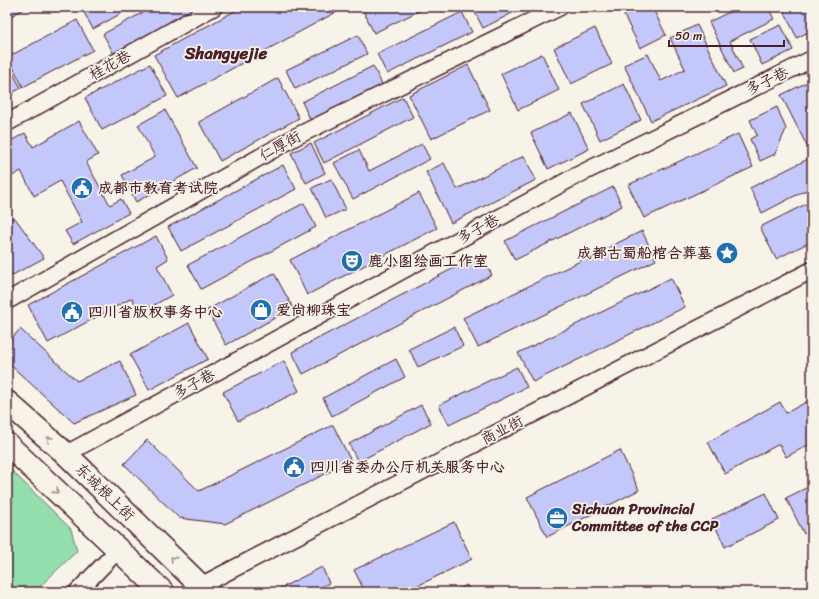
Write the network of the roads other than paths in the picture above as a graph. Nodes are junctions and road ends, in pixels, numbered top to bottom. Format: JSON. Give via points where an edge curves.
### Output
{"nodes":[{"id":1,"x":214,"y":7,"type":"edge"},
{"id":2,"x":560,"y":7,"type":"edge"},
{"id":3,"x":812,"y":59,"type":"edge"},
{"id":4,"x":7,"y":124,"type":"edge"},
{"id":5,"x":812,"y":270,"type":"edge"},
{"id":6,"x":7,"y":301,"type":"edge"},
{"id":7,"x":7,"y":402,"type":"edge"},
{"id":8,"x":7,"y":444,"type":"edge"},
{"id":9,"x":66,"y":454,"type":"junction"},
{"id":10,"x":118,"y":550,"type":"junction"},
{"id":11,"x":201,"y":590,"type":"edge"},
{"id":12,"x":77,"y":592,"type":"edge"},
{"id":13,"x":163,"y":592,"type":"edge"}],
"edges":[{"from":1,"to":4,"type":"street","name":"桂花巷"},
{"from":2,"to":6,"type":"street","name":"仁厚街","via":[[297,136]]},
{"from":3,"to":9,"type":"street","name":"多子巷","via":[[572,178]]},
{"from":5,"to":11,"type":"street","name":"商业街"},
{"from":9,"to":7,"type":"main road","name":"东城根上街","one_way":true},
{"from":8,"to":10,"type":"main road","one_way":true},
{"from":11,"to":9,"type":"main road","name":"东城根上街","one_way":true},
{"from":10,"to":12,"type":"street"},
{"from":10,"to":13,"type":"main road"}]}
